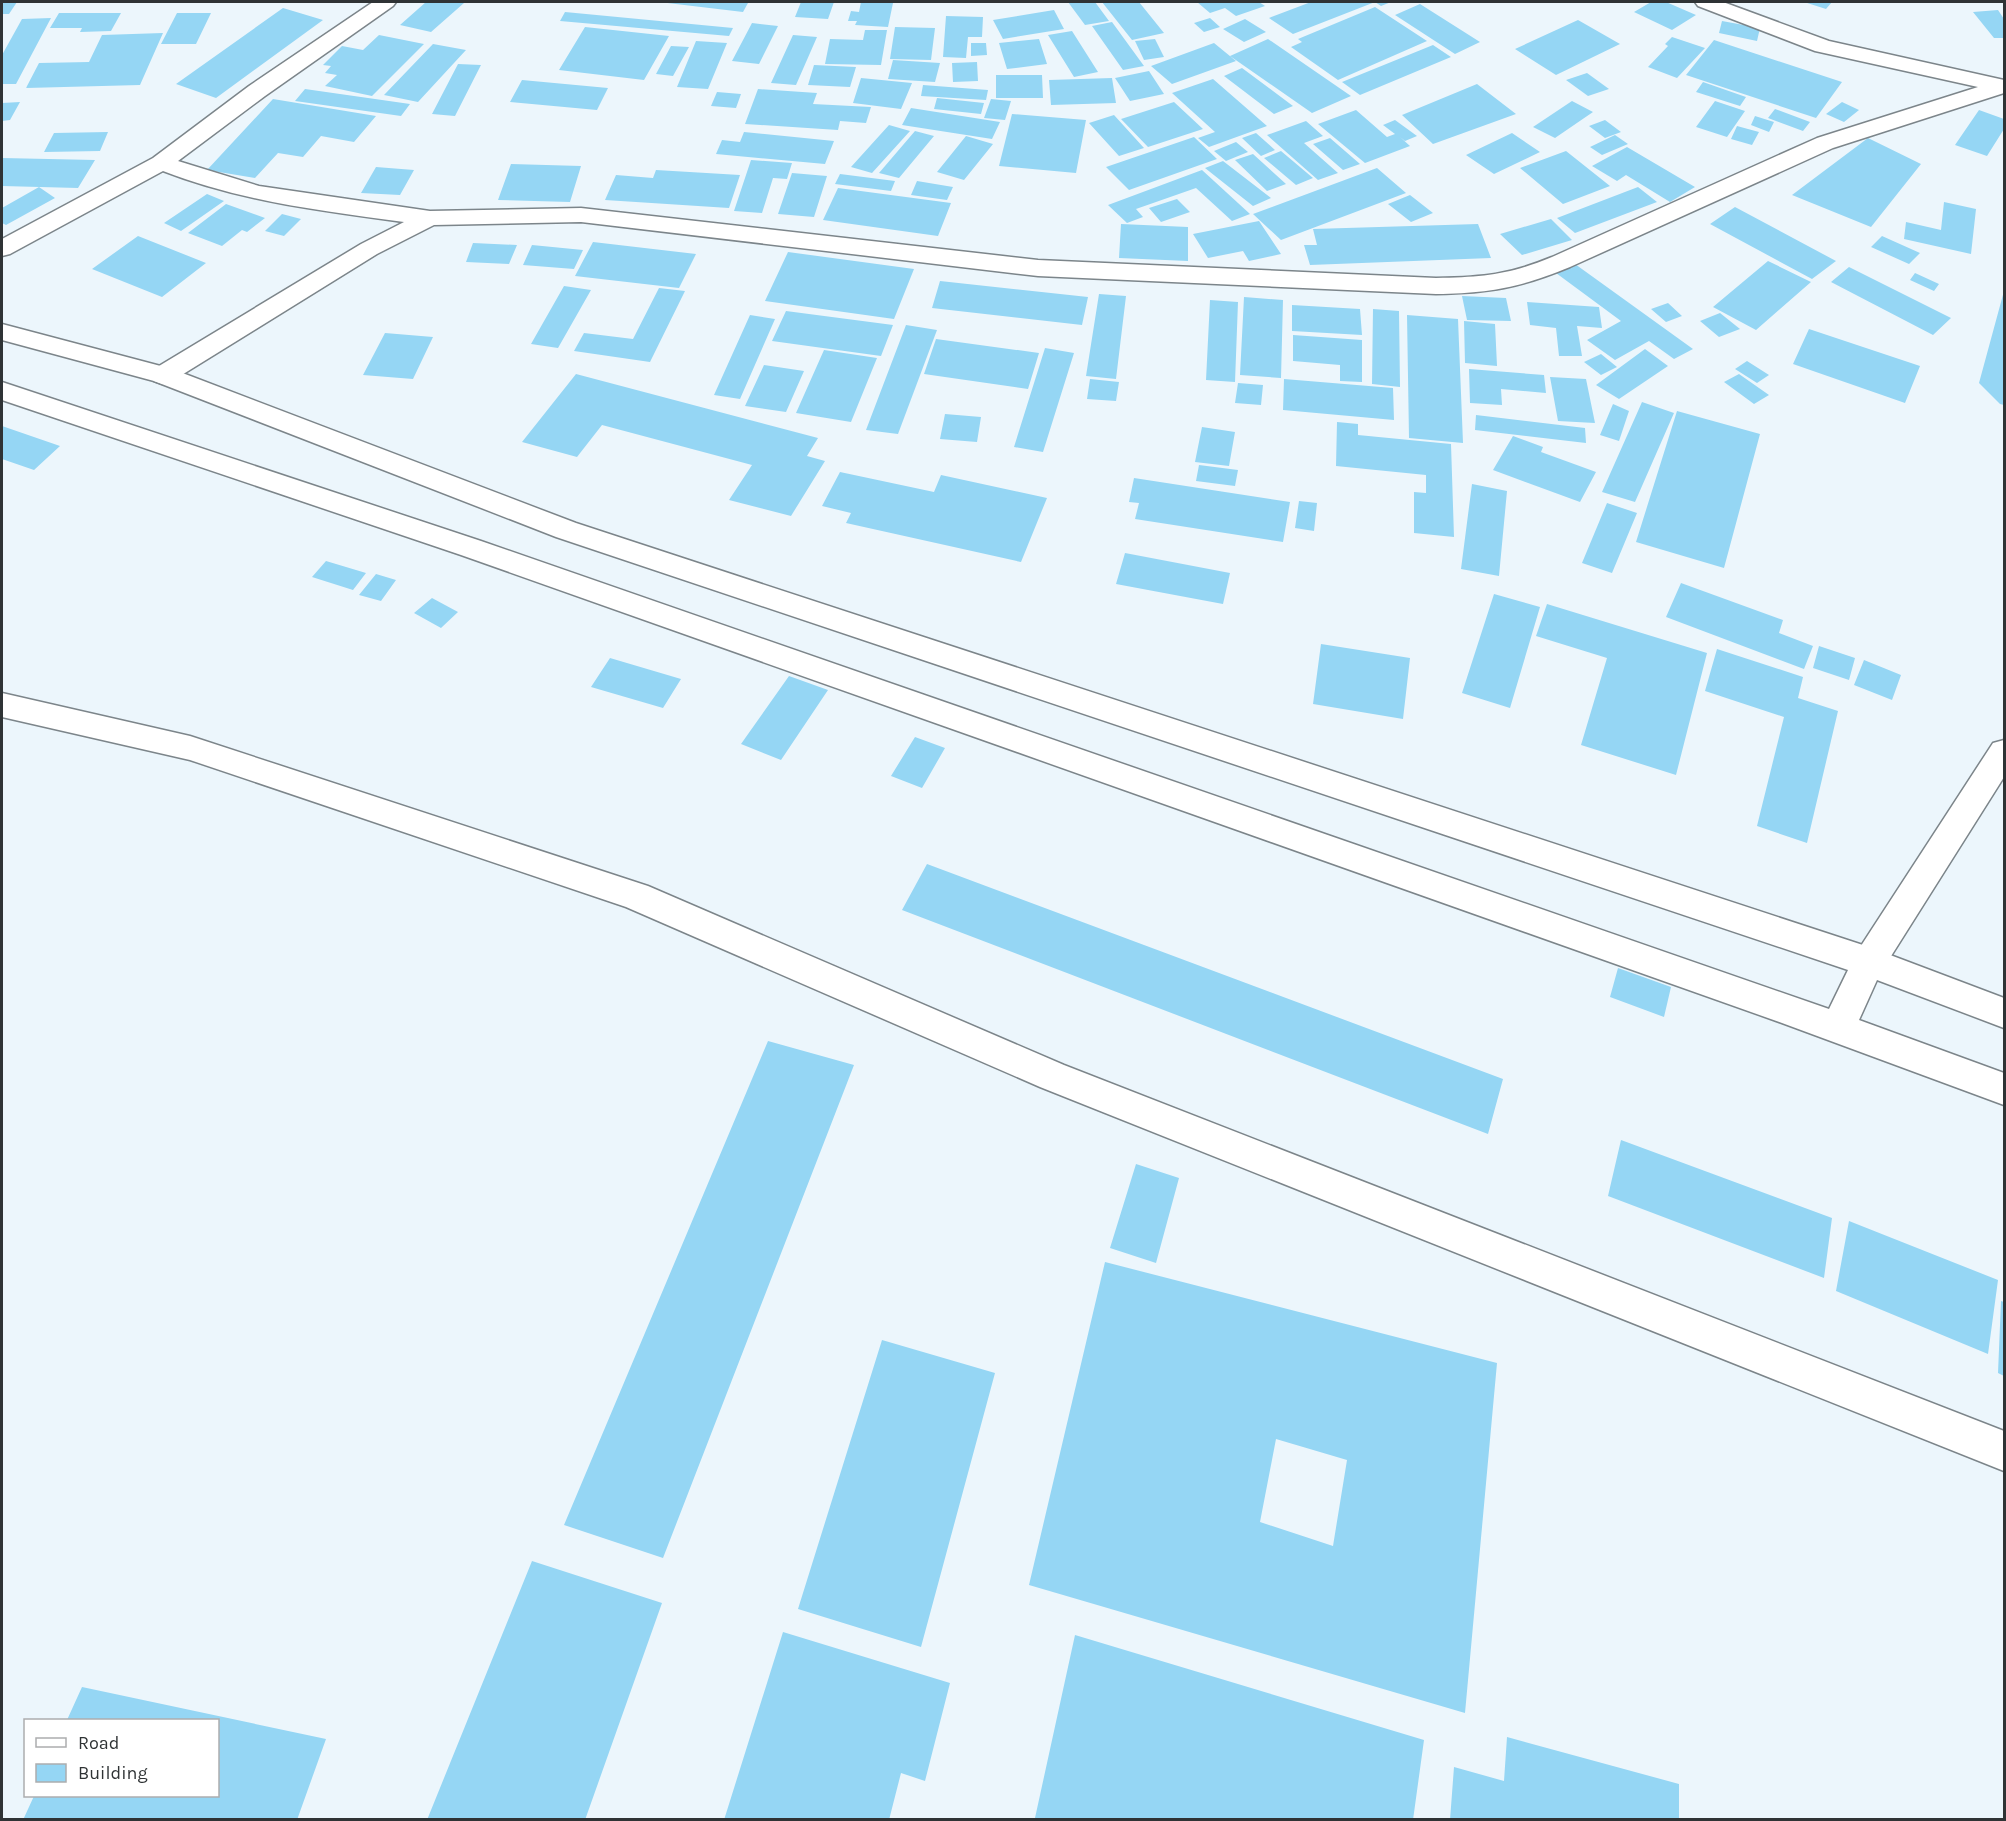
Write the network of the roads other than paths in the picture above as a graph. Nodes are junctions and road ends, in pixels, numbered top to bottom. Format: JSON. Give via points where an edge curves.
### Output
{"nodes":[{"id":1,"x":386,"y":2,"type":"edge"},
{"id":2,"x":1705,"y":2,"type":"edge"},
{"id":3,"x":2004,"y":86,"type":"edge"},
{"id":4,"x":161,"y":163,"type":"junction"},
{"id":5,"x":429,"y":218,"type":"junction"},
{"id":6,"x":2,"y":249,"type":"edge"},
{"id":7,"x":2,"y":332,"type":"edge"},
{"id":8,"x":163,"y":375,"type":"junction"},
{"id":9,"x":2,"y":391,"type":"edge"},
{"id":10,"x":2,"y":705,"type":"edge"},
{"id":11,"x":2004,"y":752,"type":"edge"},
{"id":12,"x":1869,"y":962,"type":"junction"},
{"id":13,"x":2004,"y":1013,"type":"edge"},
{"id":14,"x":1838,"y":1028,"type":"junction"},
{"id":15,"x":2004,"y":1089,"type":"edge"},
{"id":16,"x":2004,"y":1451,"type":"edge"}],
"edges":[{"from":1,"to":4,"type":"street"},
{"from":2,"to":3,"type":"street","via":[[1823,46]]},
{"from":3,"to":5,"type":"street","via":[[1825,143],[1561,262],[1524,277],[1483,285],[1038,268],[581,215]]},
{"from":4,"to":5,"type":"street","via":[[198,179],[308,202]]},
{"from":4,"to":6,"type":"street"},
{"from":5,"to":8,"type":"street","via":[[369,249]]},
{"from":7,"to":8,"type":"street"},
{"from":8,"to":12,"type":"street","via":[[566,530]]},
{"from":9,"to":14,"type":"street","via":[[483,552]]},
{"from":10,"to":16,"type":"street","via":[[190,748],[636,896],[1052,1076]]},
{"from":11,"to":12,"type":"street"},
{"from":12,"to":13,"type":"street"},
{"from":12,"to":14,"type":"street"},
{"from":14,"to":15,"type":"street"}]}
